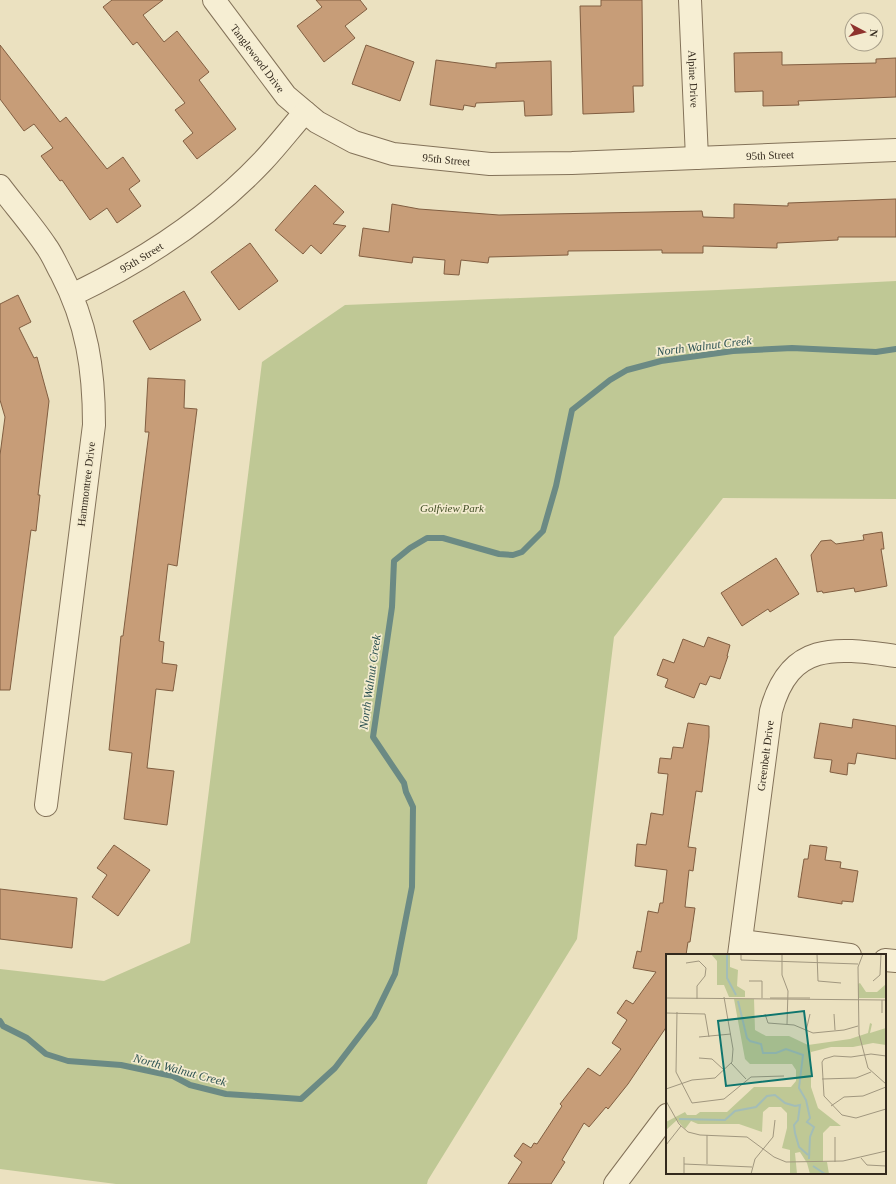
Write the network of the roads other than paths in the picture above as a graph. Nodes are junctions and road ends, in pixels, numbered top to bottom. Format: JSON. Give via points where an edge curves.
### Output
{"nodes":[{"id":1,"x":690,"y":0,"type":"edge"},
{"id":2,"x":222,"y":3,"type":"edge"},
{"id":3,"x":305,"y":112,"type":"junction"},
{"id":4,"x":896,"y":150,"type":"edge"},
{"id":5,"x":697,"y":158,"type":"junction"},
{"id":6,"x":0,"y":186,"type":"edge"},
{"id":7,"x":72,"y":295,"type":"junction"},
{"id":8,"x":896,"y":656,"type":"edge"},
{"id":9,"x":46,"y":805,"type":"dead end"},
{"id":10,"x":740,"y":948,"type":"edge"},
{"id":11,"x":834,"y":954,"type":"edge"},
{"id":12,"x":886,"y":960,"type":"edge"},
{"id":13,"x":896,"y":961,"type":"edge"},
{"id":14,"x":666,"y":1116,"type":"edge"},
{"id":15,"x":617,"y":1183,"type":"edge"}],
"edges":[{"from":1,"to":5,"type":"street","name":"Alpine Drive"},
{"from":2,"to":3,"type":"street","name":"Tanglewood Drive","via":[[286,96]]},
{"from":3,"to":5,"type":"street","name":"95th Street","via":[[354,142],[393,154],[490,164]]},
{"from":3,"to":7,"type":"street","name":"95th Street","via":[[263,161],[216,205],[165,244],[110,277]]},
{"from":4,"to":5,"type":"street","name":"95th Street"},
{"from":6,"to":7,"type":"street","name":"Hammontree Drive","via":[[47,247]]},
{"from":7,"to":9,"type":"street","name":"Hammontree Drive","via":[[84,328],[90,357],[94,387],[94,425]]},
{"from":8,"to":10,"type":"street","name":"Greenbelt Drive","via":[[831,650],[813,655],[797,665],[784,678],[771,711]]},
{"from":10,"to":11,"type":"street"},
{"from":12,"to":13,"type":"street"},
{"from":14,"to":15,"type":"street"}]}
